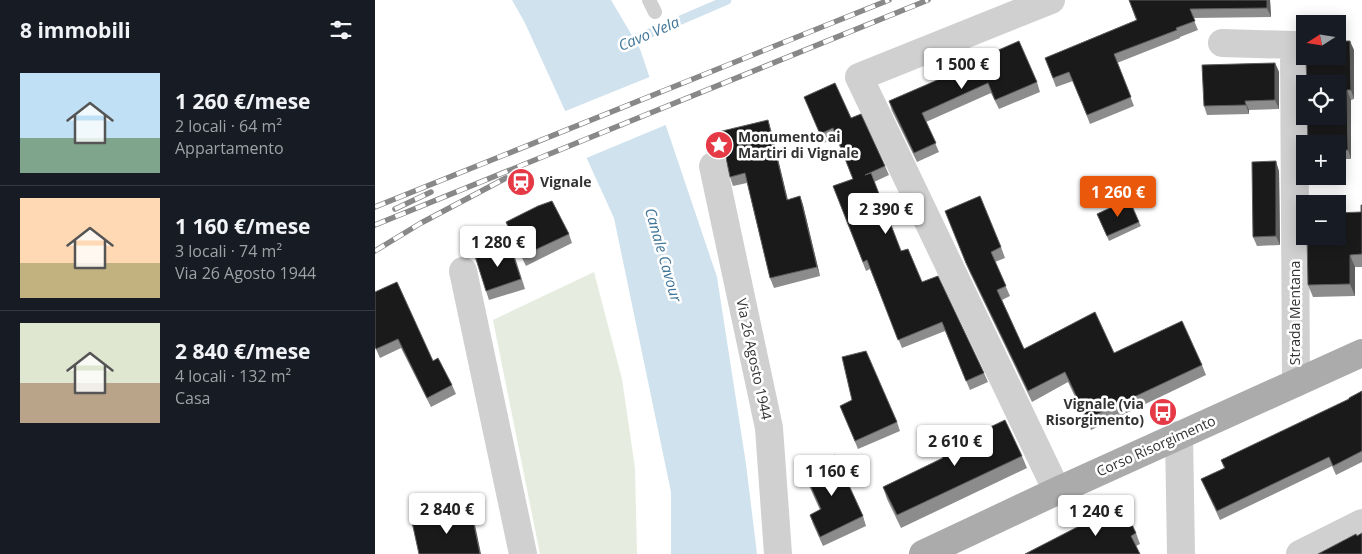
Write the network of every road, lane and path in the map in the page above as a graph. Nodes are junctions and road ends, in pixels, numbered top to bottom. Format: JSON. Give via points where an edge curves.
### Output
{"nodes":[{"id":1,"x":1051,"y":0,"type":"edge"},
{"id":2,"x":1222,"y":42,"type":"dead end"},
{"id":3,"x":713,"y":166,"type":"dead end"},
{"id":4,"x":463,"y":271,"type":"dead end"},
{"id":5,"x":1362,"y":353,"type":"edge"},
{"id":6,"x":1296,"y":383,"type":"junction"},
{"id":7,"x":1179,"y":435,"type":"junction"},
{"id":8,"x":1057,"y":491,"type":"junction"},
{"id":9,"x":1362,"y":522,"type":"edge"},
{"id":10,"x":523,"y":554,"type":"edge"},
{"id":11,"x":778,"y":554,"type":"edge"},
{"id":12,"x":923,"y":554,"type":"edge"},
{"id":13,"x":1181,"y":554,"type":"edge"},
{"id":14,"x":1300,"y":554,"type":"edge"}],
"edges":[{"from":1,"to":8,"type":"street","via":[[859,77]]},
{"from":2,"to":6,"type":"street","name":"Strada Mentana","via":[[1294,45]]},
{"from":3,"to":11,"type":"street","name":"Via 26 Agosto 1944","via":[[769,428]]},
{"from":4,"to":10,"type":"street"},
{"from":5,"to":6,"type":"main road","name":"Corso Risorgimento"},
{"from":6,"to":7,"type":"main road","name":"Corso Risorgimento"},
{"from":7,"to":8,"type":"main road","name":"Corso Risorgimento"},
{"from":7,"to":13,"type":"street"},
{"from":8,"to":12,"type":"main road","name":"Corso Risorgimento"},
{"from":9,"to":14,"type":"street"}]}
